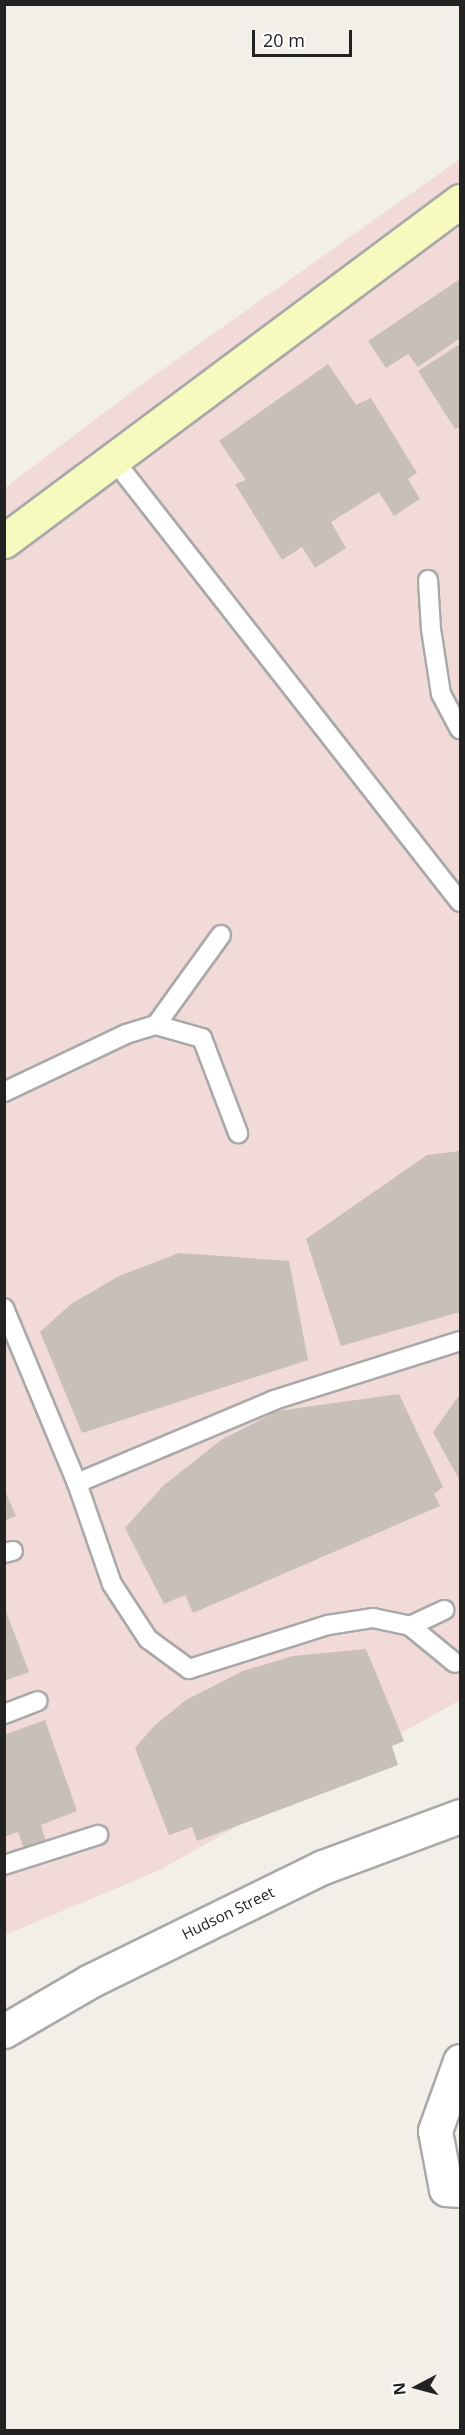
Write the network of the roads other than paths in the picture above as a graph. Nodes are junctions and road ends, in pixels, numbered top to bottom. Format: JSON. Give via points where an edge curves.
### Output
{"nodes":[{"id":1,"x":460,"y":201,"type":"edge"},
{"id":2,"x":114,"y":459,"type":"junction"},
{"id":3,"x":4,"y":541,"type":"edge"},
{"id":4,"x":428,"y":580,"type":"dead end"},
{"id":5,"x":460,"y":729,"type":"edge"},
{"id":6,"x":460,"y":902,"type":"edge"},
{"id":7,"x":221,"y":935,"type":"dead end"},
{"id":8,"x":156,"y":1025,"type":"junction"},
{"id":9,"x":4,"y":1092,"type":"edge"},
{"id":10,"x":238,"y":1132,"type":"dead end"},
{"id":11,"x":4,"y":1308,"type":"edge"},
{"id":12,"x":460,"y":1341,"type":"edge"},
{"id":13,"x":77,"y":1484,"type":"junction"},
{"id":14,"x":445,"y":1610,"type":"dead end"},
{"id":15,"x":410,"y":1626,"type":"junction"},
{"id":16,"x":455,"y":1663,"type":"dead end"},
{"id":17,"x":38,"y":1701,"type":"dead end"},
{"id":18,"x":4,"y":1714,"type":"edge"},
{"id":19,"x":460,"y":1816,"type":"edge"},
{"id":20,"x":98,"y":1835,"type":"dead end"},
{"id":21,"x":4,"y":1865,"type":"edge"},
{"id":22,"x":4,"y":2031,"type":"edge"},
{"id":23,"x":460,"y":2061,"type":"edge"},
{"id":24,"x":460,"y":2190,"type":"edge"}],
"edges":[{"from":1,"to":2,"type":"street"},
{"from":2,"to":3,"type":"street"},
{"from":2,"to":6,"type":"lane"},
{"from":4,"to":5,"type":"lane","via":[[441,694]]},
{"from":7,"to":8,"type":"lane"},
{"from":8,"to":9,"type":"lane","via":[[126,1034]]},
{"from":8,"to":10,"type":"lane","via":[[202,1038]]},
{"from":11,"to":13,"type":"lane"},
{"from":12,"to":13,"type":"lane","via":[[274,1400]]},
{"from":13,"to":15,"type":"lane","via":[[112,1584],[148,1639],[189,1669],[328,1625],[373,1618]]},
{"from":14,"to":15,"type":"lane"},
{"from":15,"to":16,"type":"lane"},
{"from":17,"to":18,"type":"lane"},
{"from":19,"to":22,"type":"street","name":"Hudson Street","via":[[323,1867],[90,1981]]},
{"from":20,"to":21,"type":"lane"},
{"from":23,"to":24,"type":"street","via":[[435,2131],[446,2189]]}]}
